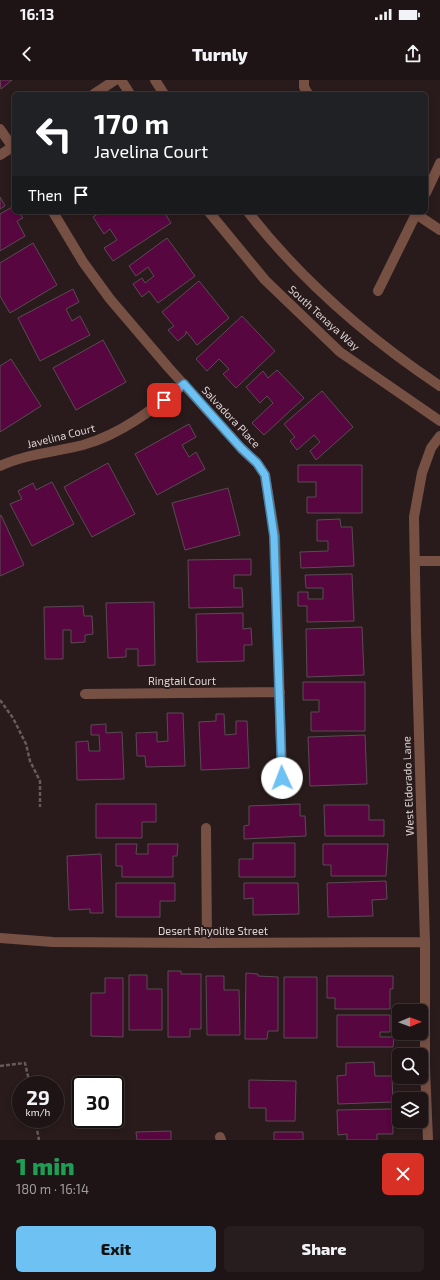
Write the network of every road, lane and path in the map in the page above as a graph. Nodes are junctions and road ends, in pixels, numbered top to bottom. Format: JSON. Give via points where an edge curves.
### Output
{"nodes":[{"id":1,"x":115,"y":80,"type":"edge"},
{"id":2,"x":121,"y":80,"type":"edge"},
{"id":3,"x":155,"y":80,"type":"edge"},
{"id":4,"x":304,"y":80,"type":"edge"},
{"id":5,"x":97,"y":92,"type":"edge"},
{"id":6,"x":129,"y":92,"type":"edge"},
{"id":7,"x":163,"y":92,"type":"edge"},
{"id":8,"x":307,"y":92,"type":"edge"},
{"id":9,"x":0,"y":129,"type":"edge"},
{"id":10,"x":12,"y":144,"type":"edge"},
{"id":11,"x":12,"y":148,"type":"edge"},
{"id":12,"x":0,"y":155,"type":"edge"},
{"id":13,"x":440,"y":163,"type":"edge"},
{"id":14,"x":428,"y":190,"type":"edge"},
{"id":15,"x":54,"y":214,"type":"edge"},
{"id":16,"x":211,"y":214,"type":"edge"},
{"id":17,"x":250,"y":214,"type":"edge"},
{"id":18,"x":416,"y":214,"type":"edge"},
{"id":19,"x":417,"y":214,"type":"edge"},
{"id":20,"x":440,"y":230,"type":"edge"},
{"id":21,"x":378,"y":291,"type":"dead end"},
{"id":22,"x":184,"y":384,"type":"junction"},
{"id":23,"x":440,"y":386,"type":"edge"},
{"id":24,"x":440,"y":421,"type":"edge"},
{"id":25,"x":440,"y":436,"type":"edge"},
{"id":26,"x":0,"y":466,"type":"edge"},
{"id":27,"x":415,"y":561,"type":"junction"},
{"id":28,"x":440,"y":561,"type":"edge"},
{"id":29,"x":280,"y":692,"type":"junction"},
{"id":30,"x":85,"y":694,"type":"dead end"},
{"id":31,"x":0,"y":700,"type":"edge"},
{"id":32,"x":282,"y":778,"type":"dead end"},
{"id":33,"x":40,"y":807,"type":"dead end"},
{"id":34,"x":206,"y":828,"type":"dead end"},
{"id":35,"x":0,"y":938,"type":"edge"},
{"id":36,"x":425,"y":942,"type":"junction"},
{"id":37,"x":207,"y":943,"type":"junction"},
{"id":38,"x":0,"y":1066,"type":"edge"},
{"id":39,"x":28,"y":1076,"type":"edge"},
{"id":40,"x":37,"y":1128,"type":"edge"},
{"id":41,"x":39,"y":1140,"type":"edge"},
{"id":42,"x":428,"y":1140,"type":"edge"}],
"edges":[{"from":1,"to":5,"type":"street"},
{"from":2,"to":6,"type":"street"},
{"from":3,"to":7,"type":"street"},
{"from":4,"to":8,"type":"street"},
{"from":9,"to":10,"type":"street"},
{"from":11,"to":12,"type":"street"},
{"from":13,"to":14,"type":"street"},
{"from":15,"to":22,"type":"street","name":"Salvadora Place","via":[[83,262],[110,299]]},
{"from":16,"to":24,"type":"street","name":"South Tenaya Way","via":[[265,280],[340,352]]},
{"from":17,"to":23,"type":"street","name":"South Tenaya Way","via":[[295,265],[349,318],[404,362]]},
{"from":18,"to":21,"type":"street"},
{"from":19,"to":20,"type":"street"},
{"from":22,"to":26,"type":"street","name":"Javelina Court","via":[[129,426],[107,436]]},
{"from":22,"to":29,"type":"street","name":"Salvadora Place","via":[[257,463],[265,475],[274,536]]},
{"from":25,"to":27,"type":"street","name":"West Eldorado Lane","via":[[431,448],[422,473],[414,517]]},
{"from":27,"to":28,"type":"street"},
{"from":27,"to":36,"type":"street","name":"West Eldorado Lane"},
{"from":29,"to":30,"type":"street","name":"Ringtail Court"},
{"from":29,"to":32,"type":"street","name":"Salvadora Place"},
{"from":31,"to":33,"type":"path","via":[[13,718],[26,744],[30,761],[40,781]]},
{"from":34,"to":37,"type":"street"},
{"from":35,"to":37,"type":"street","name":"Desert Rhyolite Street","via":[[53,942]]},
{"from":36,"to":37,"type":"street","name":"Desert Rhyolite Street"},
{"from":36,"to":42,"type":"street","name":"West Eldorado Lane"},
{"from":38,"to":39,"type":"path","via":[[26,1063]]},
{"from":40,"to":41,"type":"path"}]}
